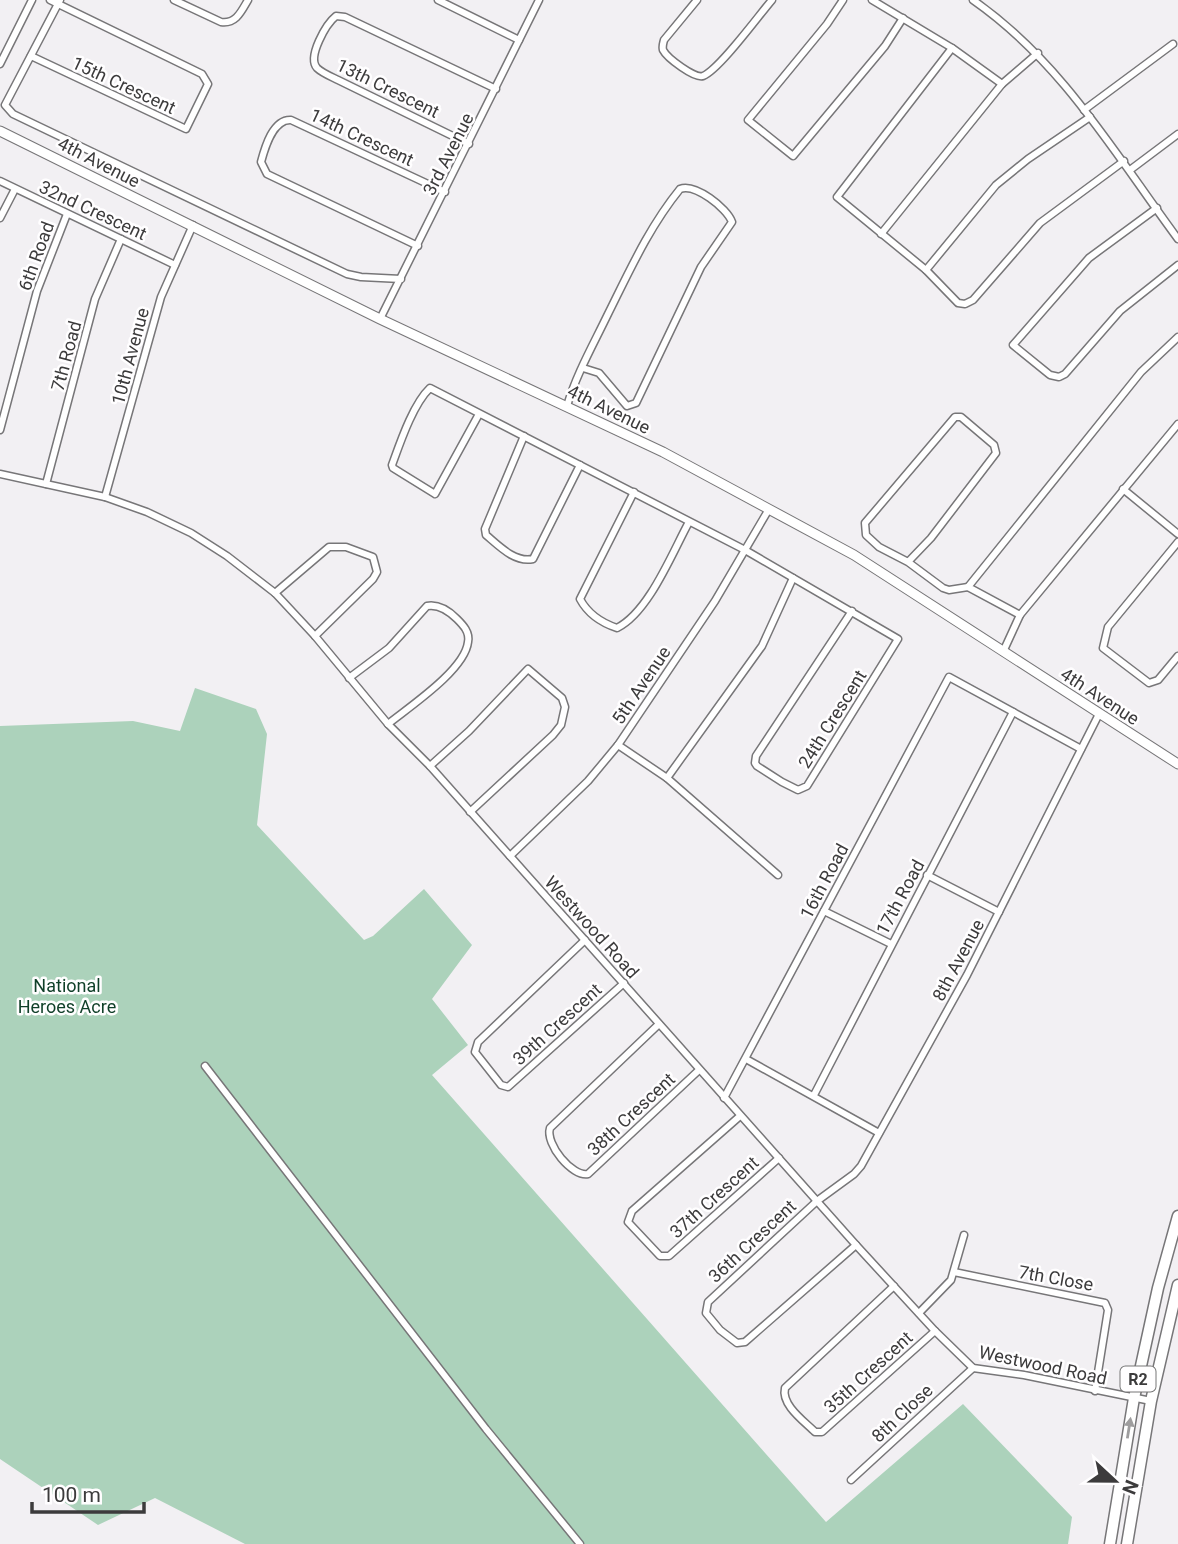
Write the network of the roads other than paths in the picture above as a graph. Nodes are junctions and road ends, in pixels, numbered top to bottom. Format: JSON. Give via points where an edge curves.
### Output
{"nodes":[{"id":1,"x":32,"y":0,"type":"edge"},
{"id":2,"x":50,"y":0,"type":"edge"},
{"id":3,"x":174,"y":0,"type":"edge"},
{"id":4,"x":248,"y":0,"type":"edge"},
{"id":5,"x":438,"y":0,"type":"edge"},
{"id":6,"x":539,"y":0,"type":"edge"},
{"id":7,"x":697,"y":0,"type":"edge"},
{"id":8,"x":772,"y":0,"type":"edge"},
{"id":9,"x":844,"y":0,"type":"edge"},
{"id":10,"x":872,"y":0,"type":"edge"},
{"id":11,"x":973,"y":0,"type":"edge"},
{"id":12,"x":59,"y":2,"type":"edge"},
{"id":13,"x":903,"y":18,"type":"junction"},
{"id":14,"x":519,"y":40,"type":"junction"},
{"id":15,"x":1173,"y":44,"type":"dead end"},
{"id":16,"x":952,"y":48,"type":"junction"},
{"id":17,"x":1038,"y":53,"type":"junction"},
{"id":18,"x":31,"y":56,"type":"junction"},
{"id":19,"x":0,"y":64,"type":"edge"},
{"id":20,"x":1002,"y":85,"type":"junction"},
{"id":21,"x":496,"y":89,"type":"junction"},
{"id":22,"x":3,"y":104,"type":"edge"},
{"id":23,"x":1084,"y":110,"type":"junction"},
{"id":24,"x":1090,"y":117,"type":"junction"},
{"id":25,"x":0,"y":131,"type":"edge"},
{"id":26,"x":1178,"y":134,"type":"edge"},
{"id":27,"x":469,"y":144,"type":"junction"},
{"id":28,"x":1124,"y":161,"type":"junction"},
{"id":29,"x":1130,"y":170,"type":"junction"},
{"id":30,"x":0,"y":181,"type":"edge"},
{"id":31,"x":15,"y":188,"type":"junction"},
{"id":32,"x":445,"y":192,"type":"junction"},
{"id":33,"x":1157,"y":208,"type":"junction"},
{"id":34,"x":67,"y":214,"type":"junction"},
{"id":35,"x":0,"y":218,"type":"edge"},
{"id":36,"x":193,"y":225,"type":"junction"},
{"id":37,"x":1176,"y":231,"type":"edge"},
{"id":38,"x":881,"y":234,"type":"junction"},
{"id":39,"x":121,"y":239,"type":"junction"},
{"id":40,"x":1178,"y":239,"type":"edge"},
{"id":41,"x":418,"y":246,"type":"junction"},
{"id":42,"x":175,"y":265,"type":"junction"},
{"id":43,"x":1178,"y":265,"type":"edge"},
{"id":44,"x":926,"y":270,"type":"junction"},
{"id":45,"x":401,"y":279,"type":"junction"},
{"id":46,"x":380,"y":319,"type":"junction"},
{"id":47,"x":1178,"y":337,"type":"edge"},
{"id":48,"x":583,"y":368,"type":"junction"},
{"id":49,"x":567,"y":406,"type":"junction"},
{"id":50,"x":479,"y":414,"type":"junction"},
{"id":51,"x":1178,"y":424,"type":"edge"},
{"id":52,"x":0,"y":430,"type":"edge"},
{"id":53,"x":524,"y":436,"type":"junction"},
{"id":54,"x":580,"y":465,"type":"junction"},
{"id":55,"x":0,"y":474,"type":"edge"},
{"id":56,"x":46,"y":484,"type":"junction"},
{"id":57,"x":1123,"y":489,"type":"junction"},
{"id":58,"x":634,"y":492,"type":"junction"},
{"id":59,"x":106,"y":497,"type":"junction"},
{"id":60,"x":769,"y":509,"type":"junction"},
{"id":61,"x":689,"y":522,"type":"junction"},
{"id":62,"x":1178,"y":534,"type":"edge"},
{"id":63,"x":1178,"y":542,"type":"edge"},
{"id":64,"x":746,"y":550,"type":"junction"},
{"id":65,"x":908,"y":562,"type":"junction"},
{"id":66,"x":793,"y":578,"type":"junction"},
{"id":67,"x":968,"y":587,"type":"junction"},
{"id":68,"x":275,"y":593,"type":"junction"},
{"id":69,"x":852,"y":611,"type":"junction"},
{"id":70,"x":1020,"y":615,"type":"junction"},
{"id":71,"x":314,"y":636,"type":"junction"},
{"id":72,"x":1003,"y":652,"type":"junction"},
{"id":73,"x":1178,"y":656,"type":"edge"},
{"id":74,"x":349,"y":677,"type":"junction"},
{"id":75,"x":1013,"y":712,"type":"junction"},
{"id":76,"x":1099,"y":714,"type":"junction"},
{"id":77,"x":388,"y":724,"type":"junction"},
{"id":78,"x":618,"y":745,"type":"junction"},
{"id":79,"x":1082,"y":749,"type":"junction"},
{"id":80,"x":1178,"y":764,"type":"edge"},
{"id":81,"x":430,"y":766,"type":"junction"},
{"id":82,"x":667,"y":778,"type":"junction"},
{"id":83,"x":470,"y":811,"type":"junction"},
{"id":84,"x":510,"y":856,"type":"junction"},
{"id":85,"x":778,"y":875,"type":"dead end"},
{"id":86,"x":927,"y":875,"type":"junction"},
{"id":87,"x":824,"y":911,"type":"junction"},
{"id":88,"x":999,"y":912,"type":"junction"},
{"id":89,"x":585,"y":940,"type":"junction"},
{"id":90,"x":891,"y":944,"type":"junction"},
{"id":91,"x":624,"y":983,"type":"junction"},
{"id":92,"x":659,"y":1024,"type":"junction"},
{"id":93,"x":746,"y":1059,"type":"junction"},
{"id":94,"x":205,"y":1066,"type":"dead end"},
{"id":95,"x":699,"y":1070,"type":"junction"},
{"id":96,"x":814,"y":1095,"type":"junction"},
{"id":97,"x":724,"y":1098,"type":"junction"},
{"id":98,"x":740,"y":1116,"type":"junction"},
{"id":99,"x":879,"y":1133,"type":"junction"},
{"id":100,"x":779,"y":1158,"type":"junction"},
{"id":101,"x":817,"y":1200,"type":"junction"},
{"id":102,"x":1178,"y":1216,"type":"edge"},
{"id":103,"x":964,"y":1235,"type":"dead end"},
{"id":104,"x":856,"y":1245,"type":"junction"},
{"id":105,"x":954,"y":1272,"type":"junction"},
{"id":106,"x":894,"y":1286,"type":"junction"},
{"id":107,"x":1158,"y":1288,"type":"junction"},
{"id":108,"x":1177,"y":1290,"type":"edge"},
{"id":109,"x":919,"y":1313,"type":"junction"},
{"id":110,"x":1178,"y":1322,"type":"edge"},
{"id":111,"x":935,"y":1331,"type":"junction"},
{"id":112,"x":1164,"y":1342,"type":"junction"},
{"id":113,"x":973,"y":1367,"type":"junction"},
{"id":114,"x":1095,"y":1391,"type":"junction"},
{"id":115,"x":1134,"y":1398,"type":"junction"},
{"id":116,"x":1151,"y":1401,"type":"junction"},
{"id":117,"x":850,"y":1480,"type":"dead end"},
{"id":118,"x":580,"y":1544,"type":"edge"},
{"id":119,"x":1110,"y":1544,"type":"edge"},
{"id":120,"x":1127,"y":1544,"type":"edge"}],
"edges":[{"from":1,"to":19,"type":"street"},
{"from":2,"to":12,"type":"street","name":"15th Crescent"},
{"from":3,"to":4,"type":"street","via":[[229,23]]},
{"from":5,"to":14,"type":"street"},
{"from":6,"to":14,"type":"street","name":"3rd Avenue"},
{"from":7,"to":8,"type":"street","via":[[662,46],[671,59],[697,77],[716,65]]},
{"from":9,"to":13,"type":"street","via":[[748,120],[793,156]]},
{"from":10,"to":13,"type":"street"},
{"from":11,"to":17,"type":"street"},
{"from":12,"to":18,"type":"street"},
{"from":12,"to":18,"type":"street","name":"15th Crescent","via":[[207,78],[186,129]]},
{"from":13,"to":16,"type":"street"},
{"from":14,"to":21,"type":"street","name":"3rd Avenue"},
{"from":15,"to":23,"type":"street"},
{"from":16,"to":20,"type":"street"},
{"from":16,"to":38,"type":"street","via":[[837,197]]},
{"from":17,"to":20,"type":"street"},
{"from":17,"to":23,"type":"street"},
{"from":18,"to":22,"type":"street"},
{"from":20,"to":38,"type":"street"},
{"from":21,"to":27,"type":"street","name":"3rd Avenue"},
{"from":21,"to":27,"type":"street","name":"13th Crescent","via":[[345,17],[328,22],[315,53],[317,68]]},
{"from":22,"to":45,"type":"street","via":[[13,114],[347,274]]},
{"from":23,"to":24,"type":"street"},
{"from":24,"to":28,"type":"street"},
{"from":24,"to":44,"type":"street","via":[[996,185]]},
{"from":25,"to":36,"type":"street","name":"4th Avenue"},
{"from":26,"to":29,"type":"street"},
{"from":27,"to":32,"type":"street","name":"3rd Avenue"},
{"from":28,"to":29,"type":"street"},
{"from":28,"to":44,"type":"street","via":[[1040,223],[973,300],[958,303]]},
{"from":29,"to":33,"type":"street"},
{"from":30,"to":31,"type":"street","name":"32nd Crescent"},
{"from":31,"to":34,"type":"street","name":"32nd Crescent"},
{"from":31,"to":35,"type":"street"},
{"from":32,"to":41,"type":"street","name":"3rd Avenue"},
{"from":32,"to":41,"type":"street","name":"14th Crescent","via":[[291,120],[279,124],[268,141],[261,162],[267,174]]},
{"from":33,"to":37,"type":"street"},
{"from":33,"to":43,"type":"street","via":[[1089,258],[1013,345],[1059,377],[1120,311]]},
{"from":34,"to":39,"type":"street","name":"32nd Crescent"},
{"from":34,"to":52,"type":"street","name":"6th Road","via":[[37,291]]},
{"from":36,"to":42,"type":"street","name":"10th Avenue"},
{"from":36,"to":46,"type":"street","name":"4th Avenue"},
{"from":37,"to":40,"type":"street"},
{"from":38,"to":44,"type":"street"},
{"from":39,"to":42,"type":"street","name":"32nd Crescent"},
{"from":39,"to":56,"type":"street","name":"7th Road","via":[[95,299]]},
{"from":41,"to":45,"type":"street","name":"3rd Avenue"},
{"from":42,"to":59,"type":"street","name":"10th Avenue","via":[[161,297]]},
{"from":45,"to":46,"type":"street","name":"3rd Avenue"},
{"from":46,"to":49,"type":"street","name":"4th Avenue"},
{"from":47,"to":67,"type":"street","via":[[1141,372]]},
{"from":48,"to":48,"type":"street","via":[[598,373],[626,406],[636,403],[697,275],[731,226],[728,214],[695,188],[680,189],[661,213]]},
{"from":48,"to":49,"type":"street"},
{"from":49,"to":60,"type":"street","name":"4th Avenue"},
{"from":50,"to":50,"type":"street","via":[[430,388],[392,464],[435,494]]},
{"from":50,"to":53,"type":"street"},
{"from":51,"to":57,"type":"street"},
{"from":53,"to":54,"type":"street"},
{"from":53,"to":54,"type":"street","via":[[485,529],[486,535],[517,558],[533,559]]},
{"from":54,"to":58,"type":"street"},
{"from":55,"to":56,"type":"street","name":"Westwood Road"},
{"from":56,"to":59,"type":"street","name":"Westwood Road"},
{"from":57,"to":62,"type":"street"},
{"from":57,"to":70,"type":"street"},
{"from":58,"to":61,"type":"street"},
{"from":58,"to":61,"type":"street","via":[[580,599],[591,614],[608,625],[617,628],[630,621]]},
{"from":59,"to":68,"type":"street","name":"Westwood Road","via":[[191,533]]},
{"from":60,"to":64,"type":"street","name":"5th Avenue"},
{"from":60,"to":72,"type":"street","name":"4th Avenue","via":[[854,555]]},
{"from":61,"to":64,"type":"street"},
{"from":63,"to":73,"type":"street","via":[[1108,627],[1102,643],[1149,683],[1158,681]]},
{"from":64,"to":66,"type":"street"},
{"from":64,"to":78,"type":"street","name":"5th Avenue"},
{"from":65,"to":65,"type":"street","via":[[879,547],[866,535],[865,523],[955,417],[961,417],[994,445],[996,453]]},
{"from":65,"to":67,"type":"street","via":[[943,588]]},
{"from":66,"to":69,"type":"street"},
{"from":66,"to":82,"type":"street","via":[[762,646]]},
{"from":67,"to":70,"type":"street"},
{"from":68,"to":71,"type":"street","name":"Westwood Road"},
{"from":68,"to":71,"type":"street","via":[[329,547],[346,547],[373,557],[377,572],[373,579]]},
{"from":69,"to":69,"type":"street","name":"24th Crescent","via":[[898,639],[807,786],[798,790],[757,766],[757,753]]},
{"from":70,"to":72,"type":"street"},
{"from":71,"to":74,"type":"street","name":"Westwood Road"},
{"from":72,"to":76,"type":"street","name":"4th Avenue"},
{"from":74,"to":77,"type":"street","name":"Westwood Road"},
{"from":74,"to":77,"type":"street","via":[[389,648],[427,606],[444,609],[467,630],[465,653],[452,670]]},
{"from":75,"to":79,"type":"street"},
{"from":75,"to":86,"type":"street","name":"17th Road"},
{"from":75,"to":87,"type":"street","name":"16th Road","via":[[949,677]]},
{"from":76,"to":79,"type":"street","name":"8th Avenue"},
{"from":76,"to":80,"type":"street","name":"4th Avenue"},
{"from":77,"to":81,"type":"street","name":"Westwood Road"},
{"from":78,"to":82,"type":"street"},
{"from":78,"to":84,"type":"street","name":"5th Avenue","via":[[588,781]]},
{"from":79,"to":88,"type":"street","name":"8th Avenue"},
{"from":81,"to":83,"type":"street","name":"Westwood Road"},
{"from":81,"to":83,"type":"street","via":[[528,669],[562,698],[564,716],[553,735]]},
{"from":82,"to":85,"type":"street"},
{"from":83,"to":84,"type":"street","name":"Westwood Road"},
{"from":84,"to":89,"type":"street","name":"Westwood Road"},
{"from":86,"to":88,"type":"street"},
{"from":86,"to":90,"type":"street","name":"17th Road"},
{"from":87,"to":90,"type":"street"},
{"from":87,"to":93,"type":"street","name":"16th Road"},
{"from":88,"to":99,"type":"street","name":"8th Avenue"},
{"from":89,"to":91,"type":"street","name":"Westwood Road"},
{"from":89,"to":91,"type":"street","name":"39th Crescent","via":[[478,1042],[475,1052],[501,1085],[508,1087]]},
{"from":90,"to":96,"type":"street","name":"17th Road"},
{"from":91,"to":92,"type":"street","name":"Westwood Road"},
{"from":92,"to":95,"type":"street","name":"Westwood Road"},
{"from":92,"to":95,"type":"street","name":"38th Crescent","via":[[550,1128],[551,1141],[565,1162],[578,1173],[588,1174]]},
{"from":93,"to":96,"type":"street"},
{"from":93,"to":97,"type":"street","name":"16th Road"},
{"from":94,"to":118,"type":"street"},
{"from":95,"to":97,"type":"street","name":"Westwood Road"},
{"from":96,"to":99,"type":"street"},
{"from":97,"to":98,"type":"street","name":"Westwood Road"},
{"from":98,"to":100,"type":"street","name":"Westwood Road"},
{"from":98,"to":100,"type":"street","name":"37th Crescent","via":[[632,1211],[628,1222],[637,1234],[660,1256],[670,1256]]},
{"from":99,"to":101,"type":"street","name":"8th Avenue","via":[[858,1171]]},
{"from":100,"to":101,"type":"street","name":"Westwood Road"},
{"from":101,"to":104,"type":"street","name":"Westwood Road"},
{"from":101,"to":104,"type":"street","name":"36th Crescent","via":[[708,1301],[706,1313],[713,1322],[737,1343],[745,1342]]},
{"from":102,"to":107,"type":"highway","number":"R2"},
{"from":103,"to":105,"type":"street"},
{"from":104,"to":106,"type":"street","name":"Westwood Road"},
{"from":105,"to":109,"type":"street"},
{"from":105,"to":114,"type":"street","name":"7th Close","via":[[1105,1303],[1108,1310]]},
{"from":106,"to":109,"type":"street","name":"Westwood Road"},
{"from":106,"to":111,"type":"street","name":"35th Crescent","via":[[785,1388],[789,1405],[815,1433],[822,1432]]},
{"from":107,"to":108,"type":"street"},
{"from":107,"to":115,"type":"highway","number":"R2"},
{"from":108,"to":112,"type":"highway","number":"R2"},
{"from":109,"to":111,"type":"street","name":"Westwood Road"},
{"from":110,"to":112,"type":"highway"},
{"from":111,"to":113,"type":"street","name":"Westwood Road"},
{"from":112,"to":116,"type":"highway","number":"R2"},
{"from":113,"to":114,"type":"street","name":"Westwood Road"},
{"from":113,"to":117,"type":"street","name":"8th Close"},
{"from":114,"to":115,"type":"street","name":"Westwood Road"},
{"from":115,"to":116,"type":"street","name":"Westwood Road"},
{"from":119,"to":115,"type":"highway","number":"R2","one_way":true},
{"from":116,"to":120,"type":"highway","number":"R2"}]}
